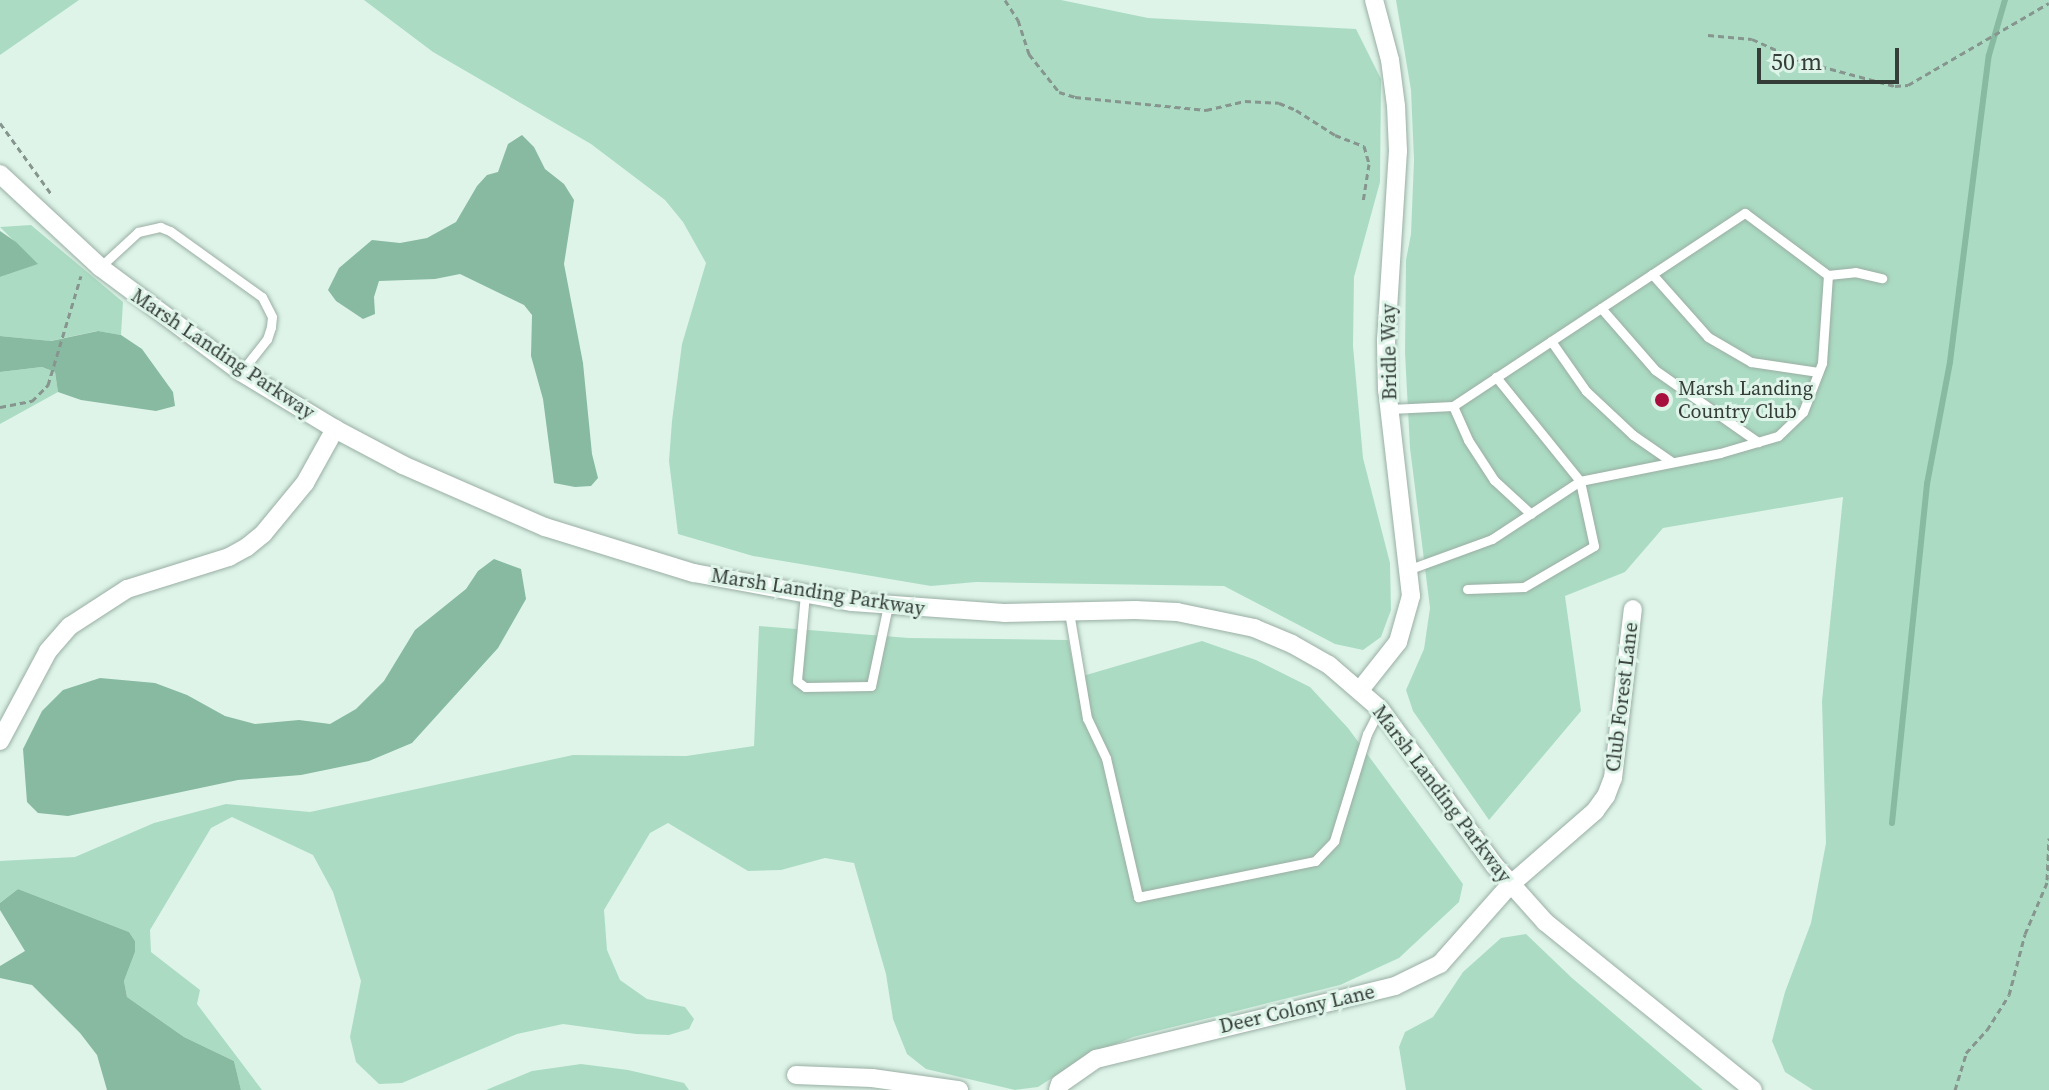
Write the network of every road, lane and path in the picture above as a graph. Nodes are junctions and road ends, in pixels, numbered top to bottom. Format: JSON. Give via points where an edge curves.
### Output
{"nodes":[{"id":1,"x":1005,"y":0,"type":"edge"},
{"id":2,"x":1374,"y":0,"type":"edge"},
{"id":3,"x":2049,"y":3,"type":"edge"},
{"id":4,"x":1708,"y":35,"type":"dead end"},
{"id":5,"x":0,"y":123,"type":"edge"},
{"id":6,"x":0,"y":174,"type":"edge"},
{"id":7,"x":52,"y":195,"type":"dead end"},
{"id":8,"x":1363,"y":202,"type":"dead end"},
{"id":9,"x":100,"y":267,"type":"junction"},
{"id":10,"x":81,"y":271,"type":"dead end"},
{"id":11,"x":1652,"y":274,"type":"junction"},
{"id":12,"x":1828,"y":275,"type":"junction"},
{"id":13,"x":1882,"y":278,"type":"dead end"},
{"id":14,"x":1601,"y":308,"type":"junction"},
{"id":15,"x":1551,"y":341,"type":"junction"},
{"id":16,"x":241,"y":372,"type":"junction"},
{"id":17,"x":1818,"y":372,"type":"junction"},
{"id":18,"x":1496,"y":377,"type":"junction"},
{"id":19,"x":1453,"y":406,"type":"junction"},
{"id":20,"x":0,"y":407,"type":"edge"},
{"id":21,"x":1390,"y":409,"type":"junction"},
{"id":22,"x":335,"y":429,"type":"junction"},
{"id":23,"x":1758,"y":442,"type":"junction"},
{"id":24,"x":1672,"y":462,"type":"junction"},
{"id":25,"x":1580,"y":481,"type":"junction"},
{"id":26,"x":1531,"y":514,"type":"junction"},
{"id":27,"x":1410,"y":569,"type":"junction"},
{"id":28,"x":1467,"y":589,"type":"dead end"},
{"id":29,"x":805,"y":594,"type":"junction"},
{"id":30,"x":888,"y":605,"type":"junction"},
{"id":31,"x":1633,"y":609,"type":"dead end"},
{"id":32,"x":1069,"y":612,"type":"junction"},
{"id":33,"x":1360,"y":690,"type":"junction"},
{"id":34,"x":1380,"y":709,"type":"junction"},
{"id":35,"x":0,"y":741,"type":"edge"},
{"id":36,"x":2049,"y":838,"type":"edge"},
{"id":37,"x":2048,"y":879,"type":"edge"},
{"id":38,"x":1510,"y":885,"type":"junction"},
{"id":39,"x":796,"y":1075,"type":"dead end"},
{"id":40,"x":959,"y":1090,"type":"edge"},
{"id":41,"x":1058,"y":1090,"type":"edge"},
{"id":42,"x":1753,"y":1090,"type":"edge"},
{"id":43,"x":1955,"y":1090,"type":"edge"}],
"edges":[{"from":1,"to":8,"type":"path","via":[[1029,54],[1059,92],[1206,110],[1245,101],[1279,103],[1364,146],[1369,164]]},
{"from":2,"to":21,"type":"street","name":"Bridle Way","via":[[1390,60],[1397,136],[1386,341]]},
{"from":3,"to":4,"type":"path","via":[[1908,85],[1801,61],[1752,39]]},
{"from":5,"to":7,"type":"path"},
{"from":6,"to":9,"type":"street","name":"Marsh Landing Parkway"},
{"from":9,"to":16,"type":"street","name":"Marsh Landing Parkway"},
{"from":9,"to":16,"type":"lane","via":[[138,232],[160,227],[262,297],[271,327]]},
{"from":10,"to":20,"type":"path","via":[[48,385],[32,401]]},
{"from":11,"to":12,"type":"lane","via":[[1745,213]]},
{"from":11,"to":14,"type":"lane"},
{"from":11,"to":17,"type":"lane","via":[[1708,337],[1751,362]]},
{"from":12,"to":13,"type":"lane","via":[[1855,272]]},
{"from":12,"to":17,"type":"lane"},
{"from":14,"to":15,"type":"lane"},
{"from":14,"to":23,"type":"lane","via":[[1655,370]]},
{"from":15,"to":18,"type":"lane"},
{"from":15,"to":24,"type":"lane","via":[[1586,391],[1633,435]]},
{"from":16,"to":22,"type":"street","name":"Marsh Landing Parkway"},
{"from":17,"to":23,"type":"lane","via":[[1803,412],[1778,436]]},
{"from":18,"to":19,"type":"lane"},
{"from":18,"to":25,"type":"lane"},
{"from":19,"to":21,"type":"lane"},
{"from":19,"to":26,"type":"lane","via":[[1494,480]]},
{"from":21,"to":27,"type":"street","name":"Bridle Way"},
{"from":22,"to":29,"type":"street","name":"Marsh Landing Parkway","via":[[545,527],[694,573]]},
{"from":22,"to":35,"type":"street","via":[[305,483],[247,547],[127,589],[70,626],[48,651]]},
{"from":23,"to":24,"type":"lane"},
{"from":24,"to":25,"type":"lane"},
{"from":25,"to":26,"type":"lane"},
{"from":25,"to":28,"type":"lane","via":[[1594,546],[1524,587]]},
{"from":26,"to":27,"type":"lane","via":[[1492,539]]},
{"from":27,"to":33,"type":"street","name":"Bridle Way","via":[[1411,596],[1402,633]]},
{"from":29,"to":30,"type":"street","name":"Marsh Landing Parkway"},
{"from":29,"to":30,"type":"lane","via":[[797,681],[805,687],[871,686]]},
{"from":30,"to":32,"type":"street","name":"Marsh Landing Parkway","via":[[989,613]]},
{"from":31,"to":38,"type":"street","name":"Club Forest Lane","via":[[1613,778],[1606,796]]},
{"from":32,"to":33,"type":"street","name":"Marsh Landing Parkway","via":[[1177,612],[1242,624],[1311,654]]},
{"from":32,"to":34,"type":"lane","via":[[1087,718],[1106,758],[1138,897],[1315,861],[1334,841],[1367,734]]},
{"from":33,"to":34,"type":"street","name":"Marsh Landing Parkway"},
{"from":34,"to":38,"type":"street","name":"Marsh Landing Parkway"},
{"from":36,"to":37,"type":"path"},
{"from":37,"to":43,"type":"path","via":[[2025,934],[2009,995],[1966,1053]]},
{"from":38,"to":41,"type":"street","name":"Deer Colony Lane","via":[[1440,964],[1395,986],[1096,1059]]},
{"from":38,"to":42,"type":"street","name":"Marsh Landing Parkway","via":[[1583,955]]},
{"from":39,"to":40,"type":"street"}]}
